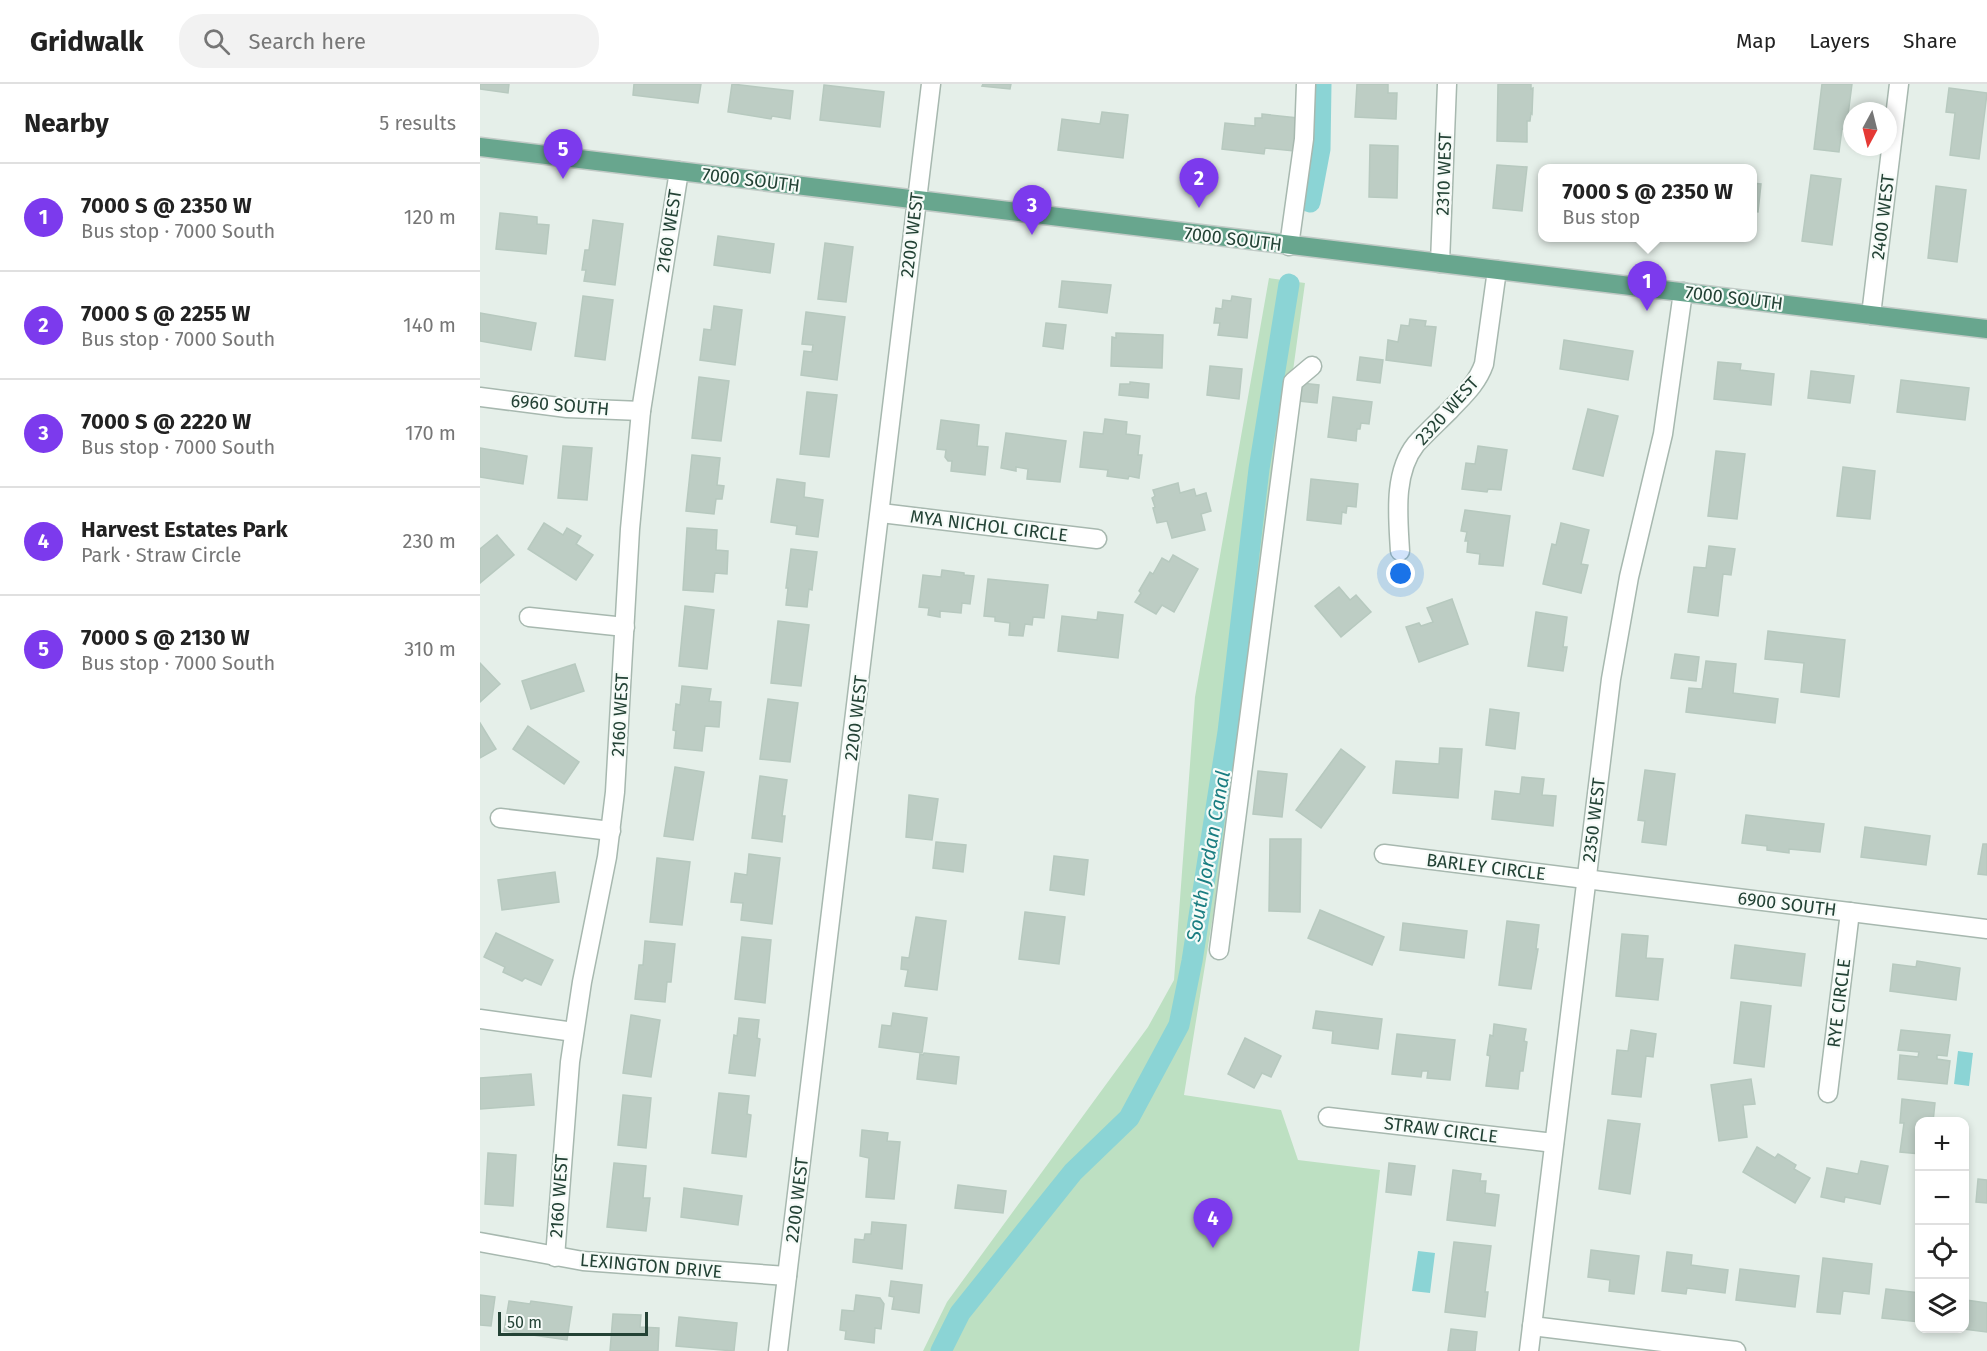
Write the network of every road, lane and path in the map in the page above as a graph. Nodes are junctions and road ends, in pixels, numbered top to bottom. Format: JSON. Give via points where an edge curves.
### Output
{"nodes":[{"id":1,"x":931,"y":84,"type":"edge"},
{"id":2,"x":1306,"y":84,"type":"edge"},
{"id":3,"x":1447,"y":84,"type":"edge"},
{"id":4,"x":1899,"y":84,"type":"edge"},
{"id":5,"x":480,"y":147,"type":"edge"},
{"id":6,"x":678,"y":171,"type":"junction"},
{"id":7,"x":917,"y":201,"type":"junction"},
{"id":8,"x":1289,"y":246,"type":"junction"},
{"id":9,"x":1440,"y":263,"type":"junction"},
{"id":10,"x":1497,"y":270,"type":"junction"},
{"id":11,"x":1683,"y":292,"type":"junction"},
{"id":12,"x":1871,"y":315,"type":"junction"},
{"id":13,"x":1987,"y":329,"type":"edge"},
{"id":14,"x":1312,"y":366,"type":"dead end"},
{"id":15,"x":480,"y":397,"type":"edge"},
{"id":16,"x":641,"y":411,"type":"junction"},
{"id":17,"x":881,"y":513,"type":"junction"},
{"id":18,"x":1098,"y":539,"type":"dead end"},
{"id":19,"x":1400,"y":551,"type":"dead end"},
{"id":20,"x":529,"y":617,"type":"dead end"},
{"id":21,"x":625,"y":627,"type":"junction"},
{"id":22,"x":500,"y":818,"type":"dead end"},
{"id":23,"x":611,"y":831,"type":"junction"},
{"id":24,"x":1384,"y":855,"type":"dead end"},
{"id":25,"x":1587,"y":879,"type":"junction"},
{"id":26,"x":1850,"y":912,"type":"junction"},
{"id":27,"x":1987,"y":929,"type":"edge"},
{"id":28,"x":1219,"y":950,"type":"dead end"},
{"id":29,"x":480,"y":1019,"type":"edge"},
{"id":30,"x":574,"y":1032,"type":"junction"},
{"id":31,"x":1828,"y":1094,"type":"dead end"},
{"id":32,"x":1328,"y":1117,"type":"dead end"},
{"id":33,"x":1554,"y":1143,"type":"junction"},
{"id":34,"x":480,"y":1242,"type":"edge"},
{"id":35,"x":555,"y":1257,"type":"junction"},
{"id":36,"x":788,"y":1276,"type":"junction"},
{"id":37,"x":1532,"y":1326,"type":"junction"},
{"id":38,"x":778,"y":1351,"type":"edge"},
{"id":39,"x":1529,"y":1351,"type":"edge"},
{"id":40,"x":1736,"y":1351,"type":"edge"}],
"edges":[{"from":1,"to":7,"type":"street","name":"2200 WEST"},
{"from":2,"to":8,"type":"street","via":[[1304,139]]},
{"from":3,"to":9,"type":"street","name":"2310 WEST"},
{"from":4,"to":12,"type":"street","name":"2400 WEST"},
{"from":5,"to":6,"type":"main road","name":"7000 SOUTH"},
{"from":6,"to":7,"type":"main road","name":"7000 SOUTH"},
{"from":6,"to":16,"type":"street","name":"2160 WEST"},
{"from":7,"to":8,"type":"main road","name":"7000 SOUTH"},
{"from":7,"to":17,"type":"street","name":"2200 WEST"},
{"from":8,"to":9,"type":"main road","name":"7000 SOUTH"},
{"from":9,"to":10,"type":"main road","name":"7000 SOUTH"},
{"from":10,"to":11,"type":"main road","name":"7000 SOUTH"},
{"from":10,"to":19,"type":"street","name":"2320 WEST","via":[[1479,377],[1416,445],[1403,470],[1398,510]]},
{"from":11,"to":12,"type":"main road","name":"7000 SOUTH"},
{"from":11,"to":25,"type":"street","name":"2350 WEST","via":[[1663,434],[1616,646]]},
{"from":12,"to":13,"type":"main road","name":"7000 SOUTH"},
{"from":14,"to":28,"type":"street","via":[[1293,382]]},
{"from":15,"to":16,"type":"street","name":"6960 SOUTH","via":[[567,408]]},
{"from":16,"to":21,"type":"street","name":"2160 WEST"},
{"from":17,"to":18,"type":"street","name":"MYA NICHOL CIRCLE"},
{"from":17,"to":36,"type":"street","name":"2200 WEST"},
{"from":20,"to":21,"type":"street"},
{"from":21,"to":23,"type":"street","name":"2160 WEST"},
{"from":22,"to":23,"type":"street"},
{"from":23,"to":30,"type":"street","name":"2160 WEST"},
{"from":24,"to":25,"type":"street","name":"BARLEY CIRCLE"},
{"from":25,"to":26,"type":"street","name":"6900 SOUTH"},
{"from":25,"to":33,"type":"street","name":"2350 WEST"},
{"from":26,"to":27,"type":"street","name":"6900 SOUTH"},
{"from":26,"to":31,"type":"street","name":"RYE CIRCLE"},
{"from":29,"to":30,"type":"street"},
{"from":30,"to":35,"type":"street","name":"2160 WEST"},
{"from":32,"to":33,"type":"street","name":"STRAW CIRCLE"},
{"from":33,"to":37,"type":"street","name":"2350 WEST"},
{"from":34,"to":35,"type":"street","name":"LEXINGTON DRIVE"},
{"from":35,"to":36,"type":"street","name":"LEXINGTON DRIVE"},
{"from":36,"to":38,"type":"street","name":"2200 WEST"},
{"from":37,"to":39,"type":"street","name":"2350 WEST"},
{"from":37,"to":40,"type":"street"}]}
